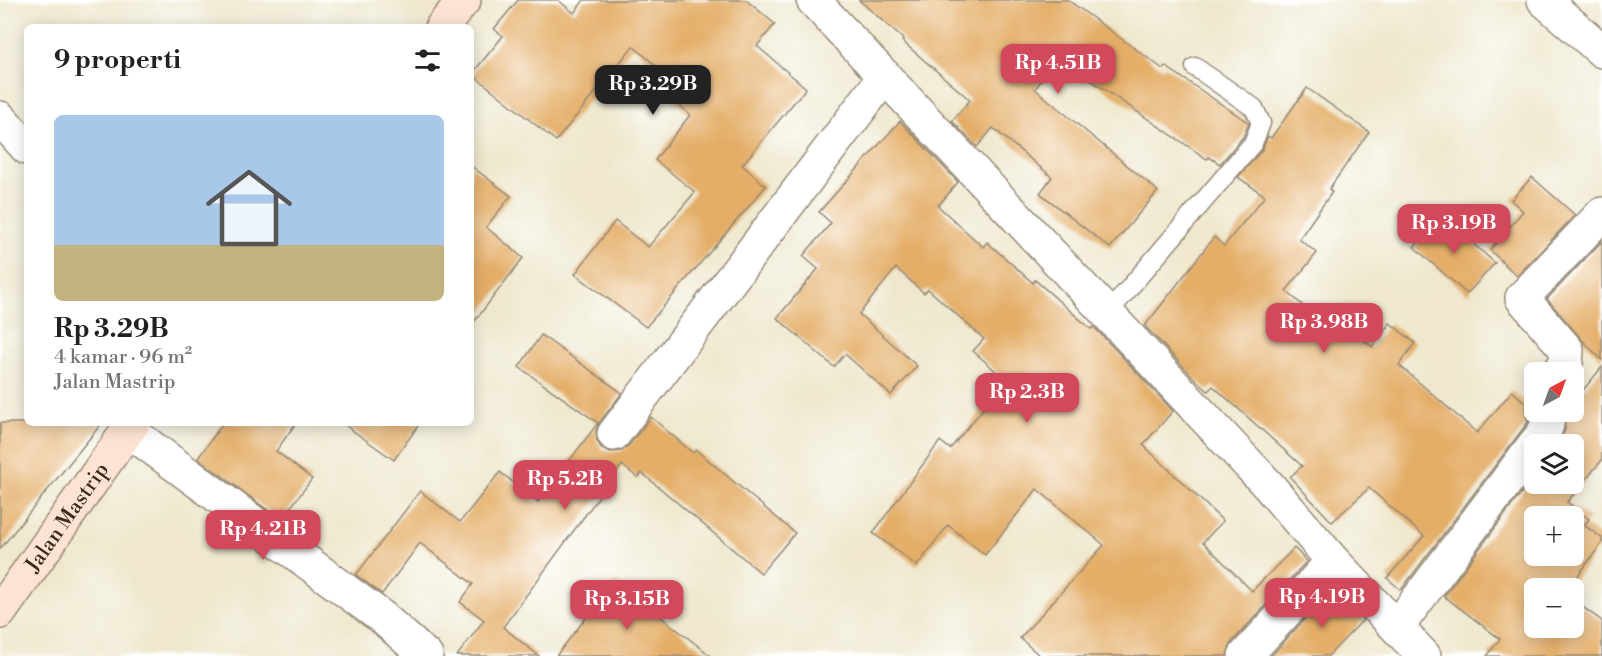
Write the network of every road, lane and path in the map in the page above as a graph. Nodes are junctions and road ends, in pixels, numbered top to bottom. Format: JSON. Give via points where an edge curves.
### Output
{"nodes":[{"id":1,"x":464,"y":0,"type":"edge"},
{"id":2,"x":813,"y":0,"type":"edge"},
{"id":3,"x":1544,"y":0,"type":"edge"},
{"id":4,"x":444,"y":24,"type":"edge"},
{"id":5,"x":1602,"y":51,"type":"edge"},
{"id":6,"x":1195,"y":67,"type":"dead end"},
{"id":7,"x":885,"y":76,"type":"junction"},
{"id":8,"x":0,"y":118,"type":"edge"},
{"id":9,"x":24,"y":145,"type":"edge"},
{"id":10,"x":1602,"y":214,"type":"edge"},
{"id":11,"x":1108,"y":313,"type":"junction"},
{"id":12,"x":1566,"y":362,"type":"edge"},
{"id":13,"x":130,"y":426,"type":"edge"},
{"id":14,"x":614,"y":434,"type":"dead end"},
{"id":15,"x":1524,"y":459,"type":"edge"},
{"id":16,"x":1333,"y":561,"type":"junction"},
{"id":17,"x":0,"y":612,"type":"edge"},
{"id":18,"x":1396,"y":627,"type":"junction"},
{"id":19,"x":426,"y":656,"type":"edge"},
{"id":20,"x":1245,"y":656,"type":"edge"},
{"id":21,"x":1424,"y":656,"type":"edge"}],
"edges":[{"from":1,"to":4,"type":"main road"},
{"from":2,"to":7,"type":"street"},
{"from":3,"to":5,"type":"street"},
{"from":6,"to":11,"type":"lane","via":[[1254,108],[1261,123],[1253,143]]},
{"from":7,"to":11,"type":"street"},
{"from":7,"to":14,"type":"street"},
{"from":8,"to":9,"type":"street"},
{"from":10,"to":12,"type":"street","via":[[1522,298],[1567,350]]},
{"from":11,"to":16,"type":"street"},
{"from":13,"to":17,"type":"main road","name":"Jalan Mastrip"},
{"from":13,"to":19,"type":"street","via":[[383,618]]},
{"from":15,"to":18,"type":"street"},
{"from":16,"to":18,"type":"street"},
{"from":16,"to":20,"type":"street"},
{"from":18,"to":21,"type":"street"}]}
